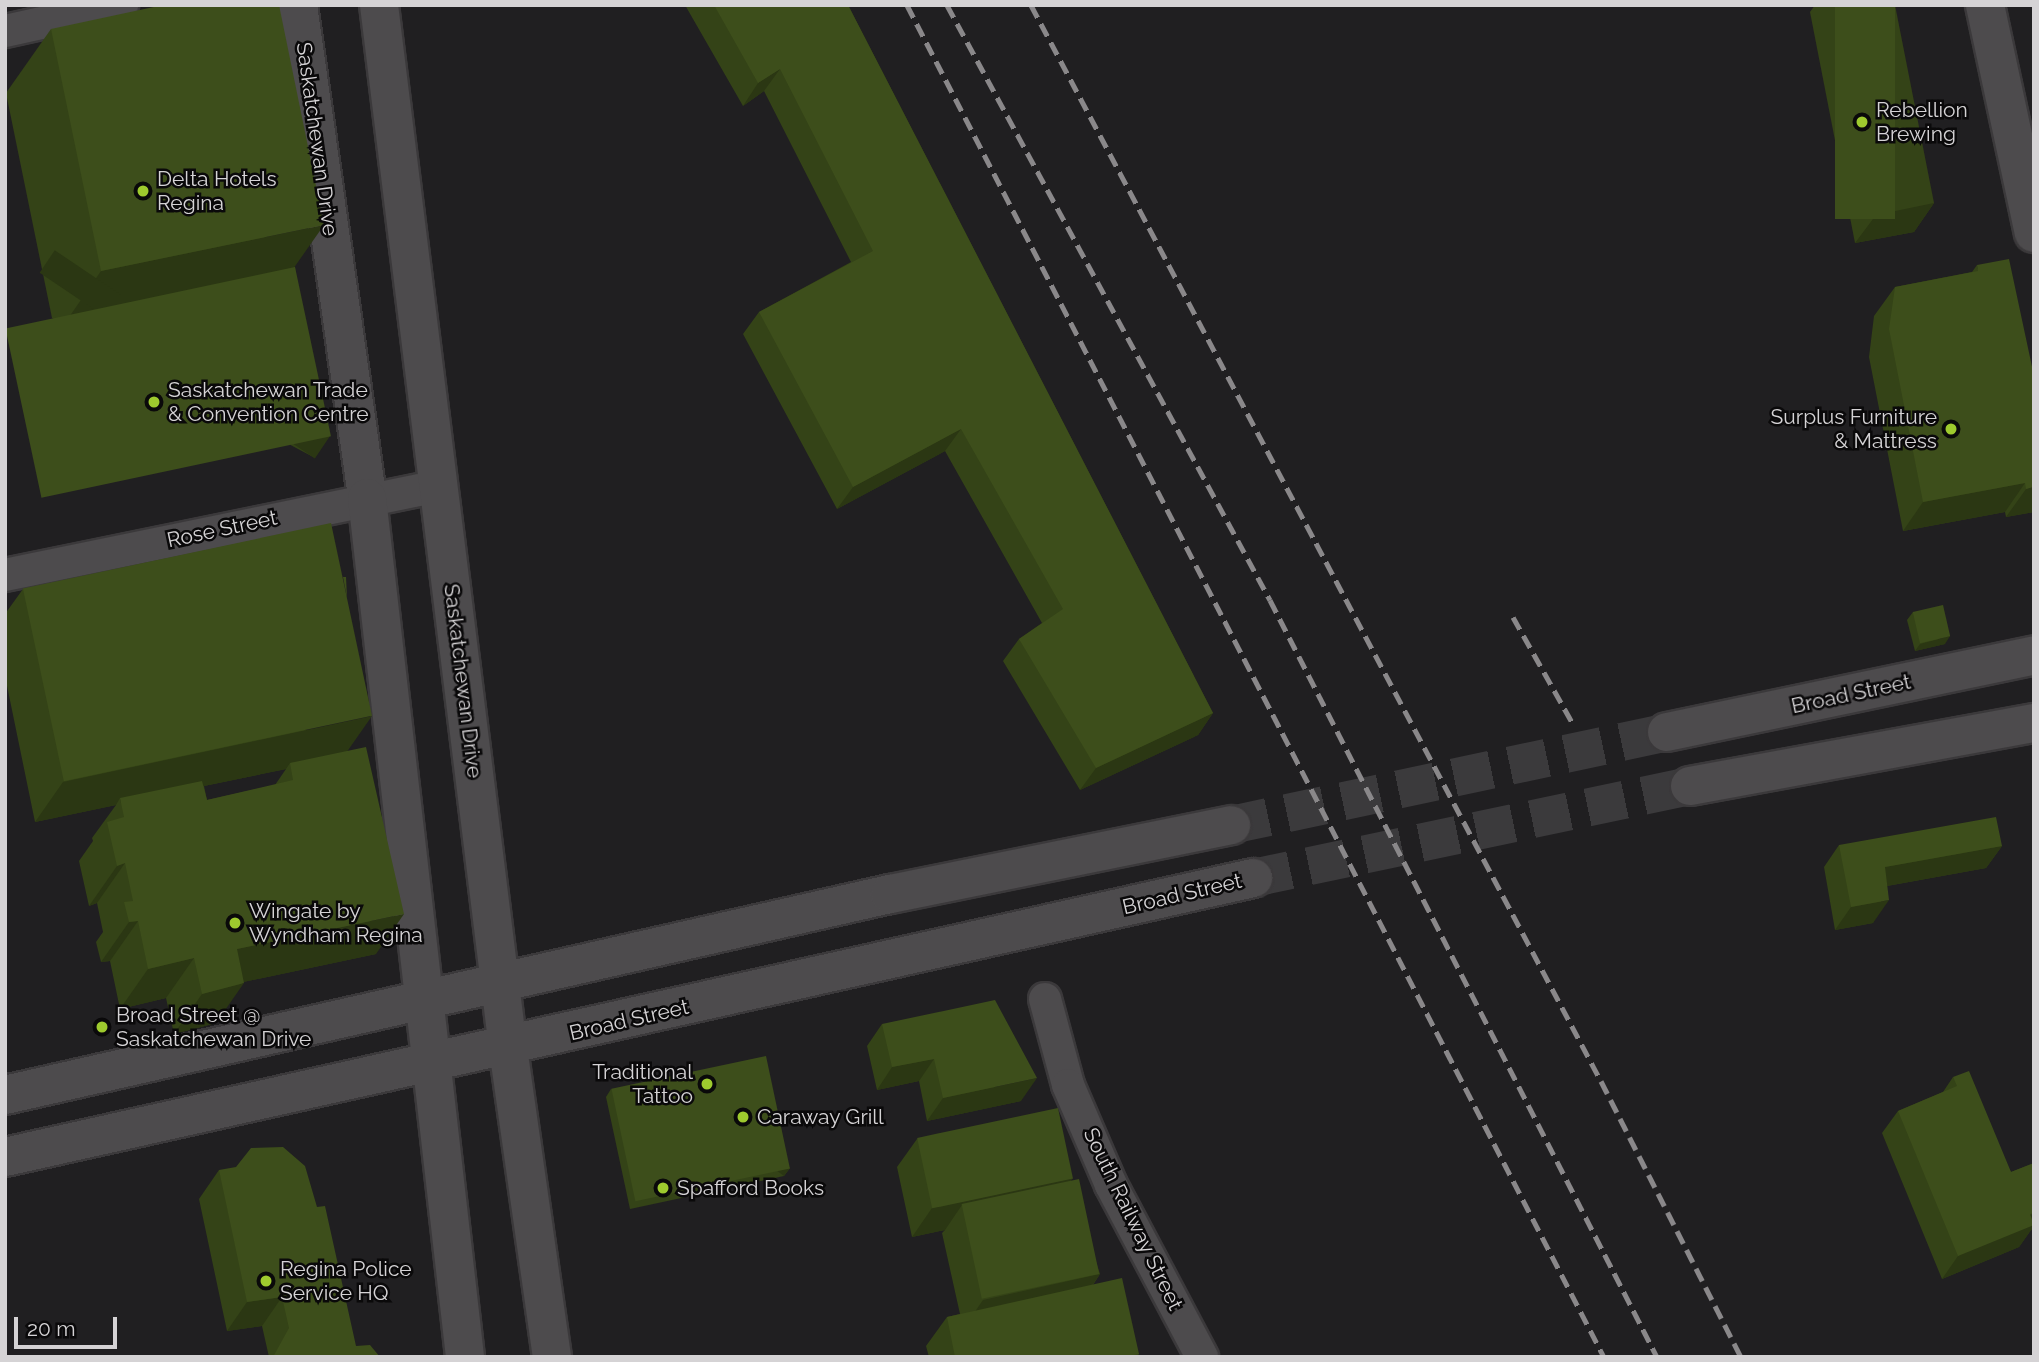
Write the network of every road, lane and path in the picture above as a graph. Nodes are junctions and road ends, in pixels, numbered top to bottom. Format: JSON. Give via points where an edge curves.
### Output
{"nodes":[{"id":1,"x":122,"y":5,"type":"edge"},
{"id":2,"x":298,"y":5,"type":"edge"},
{"id":3,"x":379,"y":5,"type":"edge"},
{"id":4,"x":1985,"y":5,"type":"edge"},
{"id":5,"x":5,"y":31,"type":"edge"},
{"id":6,"x":2034,"y":233,"type":"edge"},
{"id":7,"x":438,"y":486,"type":"junction"},
{"id":8,"x":368,"y":498,"type":"junction"},
{"id":9,"x":5,"y":575,"type":"edge"},
{"id":10,"x":2034,"y":655,"type":"edge"},
{"id":11,"x":2034,"y":723,"type":"edge"},
{"id":12,"x":1667,"y":732,"type":"tunnel mouth"},
{"id":13,"x":1690,"y":786,"type":"tunnel mouth"},
{"id":14,"x":1231,"y":825,"type":"tunnel mouth"},
{"id":15,"x":1252,"y":878,"type":"tunnel mouth"},
{"id":16,"x":501,"y":982,"type":"junction"},
{"id":17,"x":425,"y":999,"type":"junction"},
{"id":18,"x":1045,"y":999,"type":"dead end"},
{"id":19,"x":508,"y":1048,"type":"junction"},
{"id":20,"x":433,"y":1064,"type":"junction"},
{"id":21,"x":5,"y":1095,"type":"edge"},
{"id":22,"x":5,"y":1157,"type":"edge"},
{"id":23,"x":466,"y":1357,"type":"edge"},
{"id":24,"x":552,"y":1357,"type":"edge"},
{"id":25,"x":1202,"y":1357,"type":"edge"}],
"edges":[{"from":1,"to":5,"type":"street"},
{"from":2,"to":8,"type":"main road","name":"Saskatchewan Drive"},
{"from":3,"to":7,"type":"main road","name":"Saskatchewan Drive"},
{"from":4,"to":6,"type":"main road"},
{"from":7,"to":8,"type":"street","name":"Rose Street"},
{"from":7,"to":16,"type":"main road","name":"Saskatchewan Drive"},
{"from":8,"to":9,"type":"street","name":"Rose Street"},
{"from":8,"to":17,"type":"main road","name":"Saskatchewan Drive"},
{"from":10,"to":12,"type":"main road","name":"Broad Street"},
{"from":11,"to":13,"type":"main road"},
{"from":14,"to":16,"type":"main road","via":[[890,894]]},
{"from":15,"to":19,"type":"main road","name":"Broad Street"},
{"from":16,"to":17,"type":"main road"},
{"from":16,"to":19,"type":"main road","name":"Saskatchewan Drive"},
{"from":17,"to":20,"type":"main road","name":"Saskatchewan Drive"},
{"from":17,"to":21,"type":"main road"},
{"from":18,"to":25,"type":"street","name":"South Railway Street","via":[[1069,1085],[1111,1185]]},
{"from":19,"to":20,"type":"main road","name":"Broad Street"},
{"from":19,"to":24,"type":"main road","name":"Saskatchewan Drive"},
{"from":20,"to":22,"type":"main road","name":"Broad Street"},
{"from":20,"to":23,"type":"main road","name":"Saskatchewan Drive"}]}
